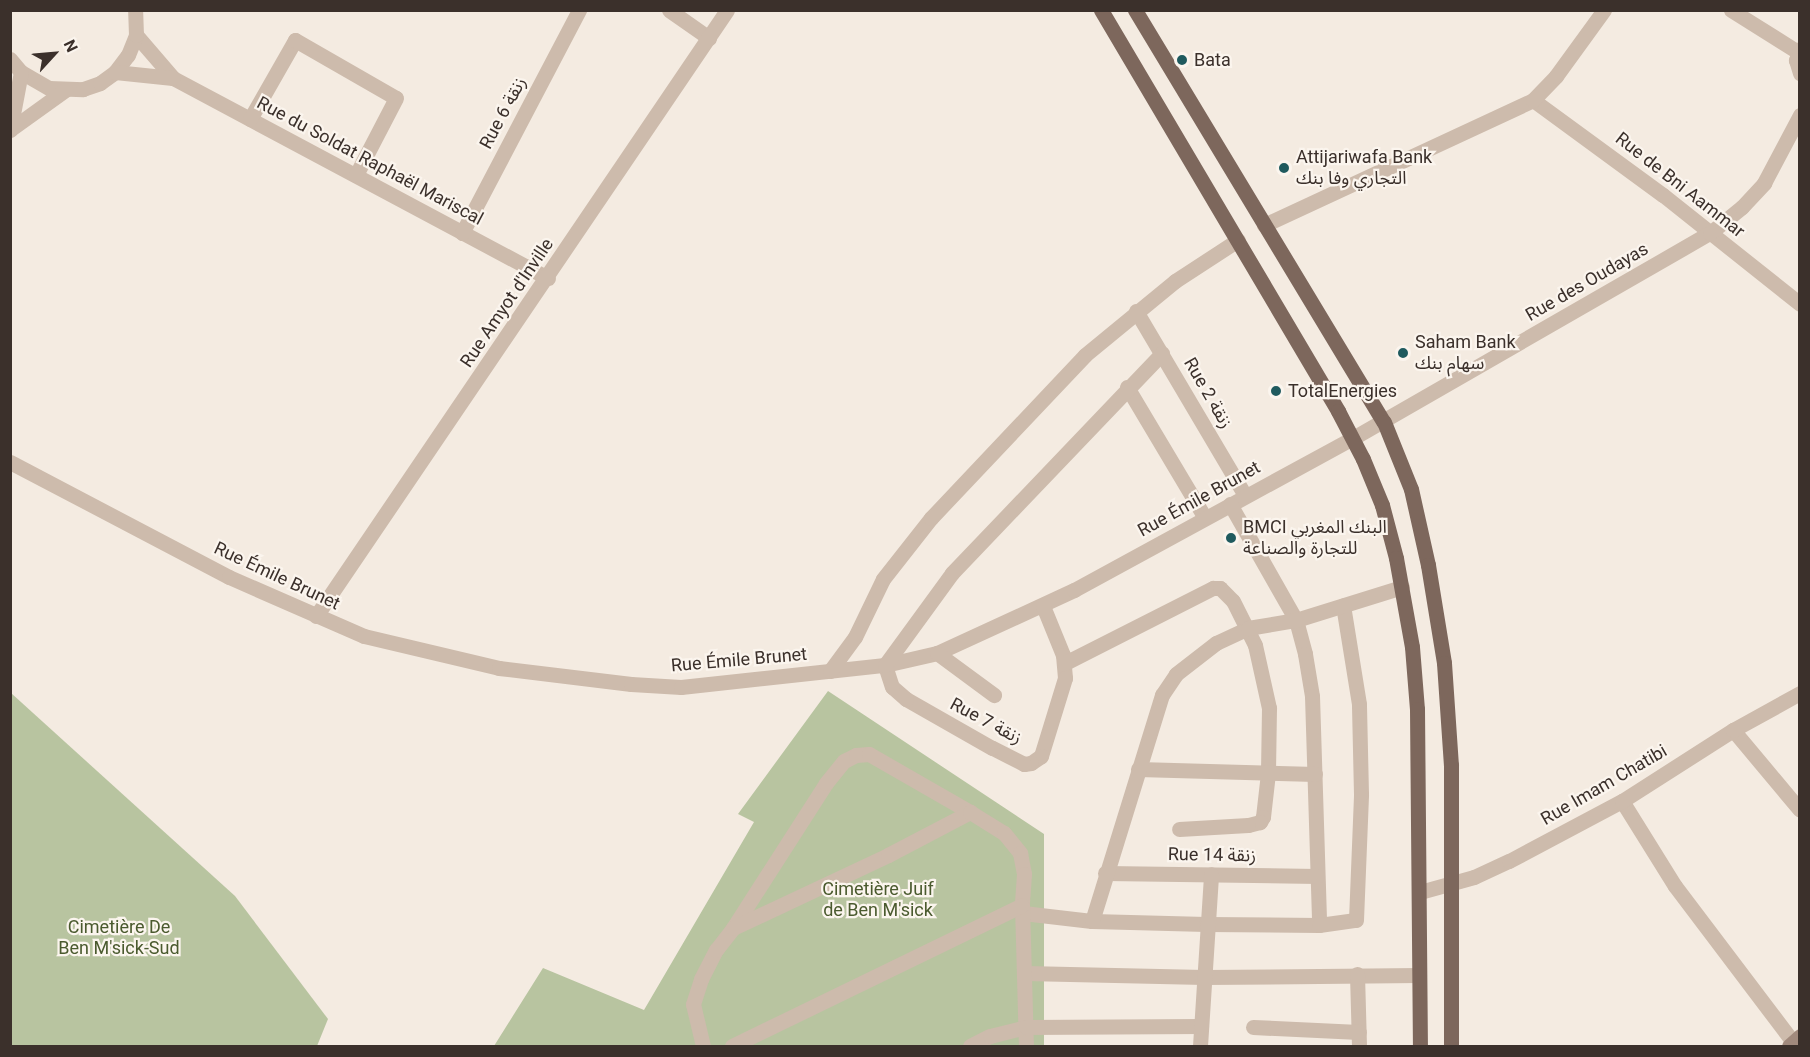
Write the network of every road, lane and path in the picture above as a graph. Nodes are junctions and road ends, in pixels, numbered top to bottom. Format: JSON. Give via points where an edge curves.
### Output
{"nodes":[{"id":1,"x":135,"y":10,"type":"edge"},
{"id":2,"x":579,"y":10,"type":"edge"},
{"id":3,"x":669,"y":10,"type":"edge"},
{"id":4,"x":727,"y":10,"type":"edge"},
{"id":5,"x":1101,"y":10,"type":"edge"},
{"id":6,"x":1135,"y":10,"type":"edge"},
{"id":7,"x":1604,"y":10,"type":"edge"},
{"id":8,"x":1731,"y":10,"type":"edge"},
{"id":9,"x":136,"y":34,"type":"junction"},
{"id":10,"x":710,"y":38,"type":"junction"},
{"id":11,"x":1799,"y":50,"type":"edge"},
{"id":12,"x":10,"y":59,"type":"edge"},
{"id":13,"x":21,"y":72,"type":"junction"},
{"id":14,"x":115,"y":72,"type":"junction"},
{"id":15,"x":1800,"y":73,"type":"edge"},
{"id":16,"x":173,"y":78,"type":"junction"},
{"id":17,"x":65,"y":90,"type":"junction"},
{"id":18,"x":1533,"y":100,"type":"junction"},
{"id":19,"x":1800,"y":116,"type":"edge"},
{"id":20,"x":250,"y":119,"type":"junction"},
{"id":21,"x":11,"y":130,"type":"edge"},
{"id":22,"x":356,"y":175,"type":"junction"},
{"id":23,"x":1264,"y":225,"type":"junction"},
{"id":24,"x":462,"y":233,"type":"junction"},
{"id":25,"x":1710,"y":233,"type":"junction"},
{"id":26,"x":1238,"y":240,"type":"junction"},
{"id":27,"x":548,"y":278,"type":"junction"},
{"id":28,"x":1800,"y":304,"type":"edge"},
{"id":29,"x":1136,"y":311,"type":"junction"},
{"id":30,"x":1162,"y":353,"type":"junction"},
{"id":31,"x":1127,"y":387,"type":"junction"},
{"id":32,"x":1384,"y":422,"type":"junction"},
{"id":33,"x":1353,"y":438,"type":"junction"},
{"id":34,"x":10,"y":462,"type":"edge"},
{"id":35,"x":1245,"y":495,"type":"junction"},
{"id":36,"x":1230,"y":504,"type":"junction"},
{"id":37,"x":1205,"y":518,"type":"junction"},
{"id":38,"x":1402,"y":587,"type":"junction"},
{"id":39,"x":1342,"y":605,"type":"junction"},
{"id":40,"x":1043,"y":606,"type":"junction"},
{"id":41,"x":316,"y":616,"type":"junction"},
{"id":42,"x":1296,"y":620,"type":"junction"},
{"id":43,"x":1248,"y":628,"type":"junction"},
{"id":44,"x":937,"y":653,"type":"junction"},
{"id":45,"x":1065,"y":663,"type":"junction"},
{"id":46,"x":885,"y":665,"type":"junction"},
{"id":47,"x":830,"y":671,"type":"junction"},
{"id":48,"x":1800,"y":693,"type":"edge"},
{"id":49,"x":994,"y":695,"type":"dead end"},
{"id":50,"x":1733,"y":730,"type":"junction"},
{"id":51,"x":1138,"y":769,"type":"junction"},
{"id":52,"x":1268,"y":773,"type":"junction"},
{"id":53,"x":1315,"y":774,"type":"junction"},
{"id":54,"x":1622,"y":801,"type":"junction"},
{"id":55,"x":1800,"y":810,"type":"edge"},
{"id":56,"x":970,"y":812,"type":"junction"},
{"id":57,"x":1179,"y":829,"type":"dead end"},
{"id":58,"x":1105,"y":873,"type":"junction"},
{"id":59,"x":1211,"y":874,"type":"junction"},
{"id":60,"x":1317,"y":876,"type":"junction"},
{"id":61,"x":1451,"y":884,"type":"junction"},
{"id":62,"x":1420,"y":892,"type":"junction"},
{"id":63,"x":1022,"y":909,"type":"junction"},
{"id":64,"x":1092,"y":921,"type":"junction"},
{"id":65,"x":1206,"y":924,"type":"junction"},
{"id":66,"x":1319,"y":925,"type":"junction"},
{"id":67,"x":733,"y":928,"type":"junction"},
{"id":68,"x":1025,"y":973,"type":"junction"},
{"id":69,"x":1357,"y":974,"type":"junction"},
{"id":70,"x":1419,"y":975,"type":"junction"},
{"id":71,"x":1204,"y":977,"type":"junction"},
{"id":72,"x":1201,"y":1026,"type":"junction"},
{"id":73,"x":1026,"y":1027,"type":"junction"},
{"id":74,"x":1253,"y":1027,"type":"dead end"},
{"id":75,"x":1359,"y":1039,"type":"edge"},
{"id":76,"x":1795,"y":1043,"type":"edge"},
{"id":77,"x":703,"y":1047,"type":"edge"},
{"id":78,"x":732,"y":1047,"type":"edge"},
{"id":79,"x":970,"y":1047,"type":"edge"},
{"id":80,"x":1026,"y":1047,"type":"edge"},
{"id":81,"x":1200,"y":1047,"type":"edge"},
{"id":82,"x":1420,"y":1047,"type":"edge"},
{"id":83,"x":1451,"y":1047,"type":"edge"}],
"edges":[{"from":1,"to":9,"type":"street"},
{"from":2,"to":24,"type":"street","name":"Rue 6 زنقة"},
{"from":3,"to":10,"type":"street"},
{"from":4,"to":10,"type":"street","name":"Rue Amyot d'Inville"},
{"from":5,"to":26,"type":"main road"},
{"from":6,"to":23,"type":"main road"},
{"from":7,"to":18,"type":"street","via":[[1557,76]]},
{"from":8,"to":11,"type":"street"},
{"from":9,"to":14,"type":"street","via":[[128,55]]},
{"from":9,"to":16,"type":"street","name":"Rue du Soldat Raphaël Mariscal"},
{"from":10,"to":27,"type":"street","name":"Rue Amyot d'Inville"},
{"from":11,"to":15,"type":"street","via":[[1796,60]]},
{"from":12,"to":13,"type":"street"},
{"from":13,"to":17,"type":"street","via":[[42,85]]},
{"from":13,"to":21,"type":"street"},
{"from":14,"to":16,"type":"street","name":"Rue du Soldat Raphaël Mariscal"},
{"from":14,"to":17,"type":"street","via":[[83,89]]},
{"from":16,"to":20,"type":"street","name":"Rue du Soldat Raphaël Mariscal"},
{"from":17,"to":21,"type":"street"},
{"from":18,"to":23,"type":"street"},
{"from":18,"to":25,"type":"street","name":"Rue de Bni Aammar"},
{"from":19,"to":25,"type":"street","name":"Rue des Oudayas","via":[[1764,183]]},
{"from":20,"to":22,"type":"street","name":"Rue du Soldat Raphaël Mariscal"},
{"from":20,"to":22,"type":"street","via":[[295,40],[396,98]]},
{"from":22,"to":24,"type":"street","name":"Rue du Soldat Raphaël Mariscal"},
{"from":23,"to":32,"type":"main road"},
{"from":24,"to":27,"type":"street","name":"Rue du Soldat Raphaël Mariscal"},
{"from":25,"to":28,"type":"street","name":"Rue de Bni Aammar"},
{"from":25,"to":32,"type":"street","name":"Rue des Oudayas"},
{"from":26,"to":29,"type":"street"},
{"from":26,"to":33,"type":"main road"},
{"from":27,"to":41,"type":"street","name":"Rue Amyot d'Inville"},
{"from":29,"to":30,"type":"street","name":"Rue 2 زنقة"},
{"from":29,"to":47,"type":"street","via":[[1085,355],[931,518],[883,579],[855,637]]},
{"from":30,"to":31,"type":"street"},
{"from":30,"to":35,"type":"street","name":"Rue 2 زنقة"},
{"from":31,"to":37,"type":"street"},
{"from":31,"to":46,"type":"street","via":[[952,573]]},
{"from":32,"to":33,"type":"street","name":"Rue des Oudayas"},
{"from":32,"to":61,"type":"main road","via":[[1411,489],[1444,663],[1451,765]]},
{"from":33,"to":35,"type":"street","name":"Rue Émile Brunet"},
{"from":33,"to":38,"type":"main road","via":[[1382,505]]},
{"from":34,"to":41,"type":"street","name":"Rue Émile Brunet","via":[[229,577]]},
{"from":35,"to":36,"type":"street","name":"Rue Émile Brunet"},
{"from":36,"to":37,"type":"street","name":"Rue Émile Brunet"},
{"from":36,"to":42,"type":"street"},
{"from":37,"to":40,"type":"street","name":"Rue Émile Brunet"},
{"from":38,"to":39,"type":"street"},
{"from":38,"to":62,"type":"main road","via":[[1417,709]]},
{"from":39,"to":42,"type":"street"},
{"from":39,"to":66,"type":"street","via":[[1359,705],[1357,918]]},
{"from":40,"to":44,"type":"street","name":"Rue Émile Brunet"},
{"from":40,"to":45,"type":"street","name":"Rue 7 زنقة"},
{"from":41,"to":47,"type":"street","name":"Rue Émile Brunet","via":[[364,636],[465,661],[631,684],[681,687]]},
{"from":42,"to":43,"type":"street"},
{"from":42,"to":53,"type":"street","via":[[1312,696]]},
{"from":43,"to":45,"type":"street","via":[[1226,592],[1213,588]]},
{"from":43,"to":51,"type":"street","via":[[1216,644],[1176,674],[1162,695]]},
{"from":43,"to":52,"type":"street","via":[[1269,708]]},
{"from":44,"to":46,"type":"street","name":"Rue Émile Brunet"},
{"from":44,"to":49,"type":"street"},
{"from":45,"to":46,"type":"street","name":"Rue 7 زنقة","via":[[1065,678],[1041,756],[1024,764],[906,699],[892,687]]},
{"from":46,"to":47,"type":"street","name":"Rue Émile Brunet"},
{"from":48,"to":50,"type":"street","name":"Rue Imam Chatibi"},
{"from":50,"to":54,"type":"street","name":"Rue Imam Chatibi"},
{"from":50,"to":55,"type":"street"},
{"from":51,"to":52,"type":"street"},
{"from":51,"to":58,"type":"street"},
{"from":52,"to":53,"type":"street"},
{"from":52,"to":57,"type":"street","via":[[1260,822]]},
{"from":53,"to":60,"type":"street"},
{"from":54,"to":61,"type":"street","name":"Rue Imam Chatibi","via":[[1509,861]]},
{"from":54,"to":76,"type":"street","via":[[1675,886]]},
{"from":56,"to":63,"type":"street","via":[[1004,834],[1020,853],[1024,874]]},
{"from":56,"to":67,"type":"street"},
{"from":56,"to":67,"type":"street","via":[[869,754],[856,755],[844,761],[826,783]]},
{"from":58,"to":59,"type":"street","name":"Rue 14 زنقة"},
{"from":58,"to":64,"type":"street"},
{"from":59,"to":60,"type":"street","name":"Rue 14 زنقة"},
{"from":59,"to":65,"type":"street"},
{"from":60,"to":66,"type":"street"},
{"from":61,"to":62,"type":"street","name":"Rue Imam Chatibi"},
{"from":61,"to":83,"type":"main road"},
{"from":62,"to":70,"type":"main road"},
{"from":63,"to":64,"type":"street"},
{"from":63,"to":68,"type":"street"},
{"from":63,"to":78,"type":"street"},
{"from":64,"to":65,"type":"street"},
{"from":65,"to":66,"type":"street"},
{"from":65,"to":71,"type":"street"},
{"from":67,"to":77,"type":"street","via":[[716,950],[693,1004]]},
{"from":68,"to":71,"type":"street"},
{"from":68,"to":73,"type":"street"},
{"from":69,"to":70,"type":"street"},
{"from":69,"to":71,"type":"street"},
{"from":69,"to":75,"type":"street"},
{"from":70,"to":82,"type":"main road"},
{"from":71,"to":72,"type":"street"},
{"from":72,"to":73,"type":"street"},
{"from":72,"to":81,"type":"street"},
{"from":73,"to":79,"type":"street","via":[[990,1036]]},
{"from":73,"to":80,"type":"street"},
{"from":74,"to":75,"type":"street"}]}
